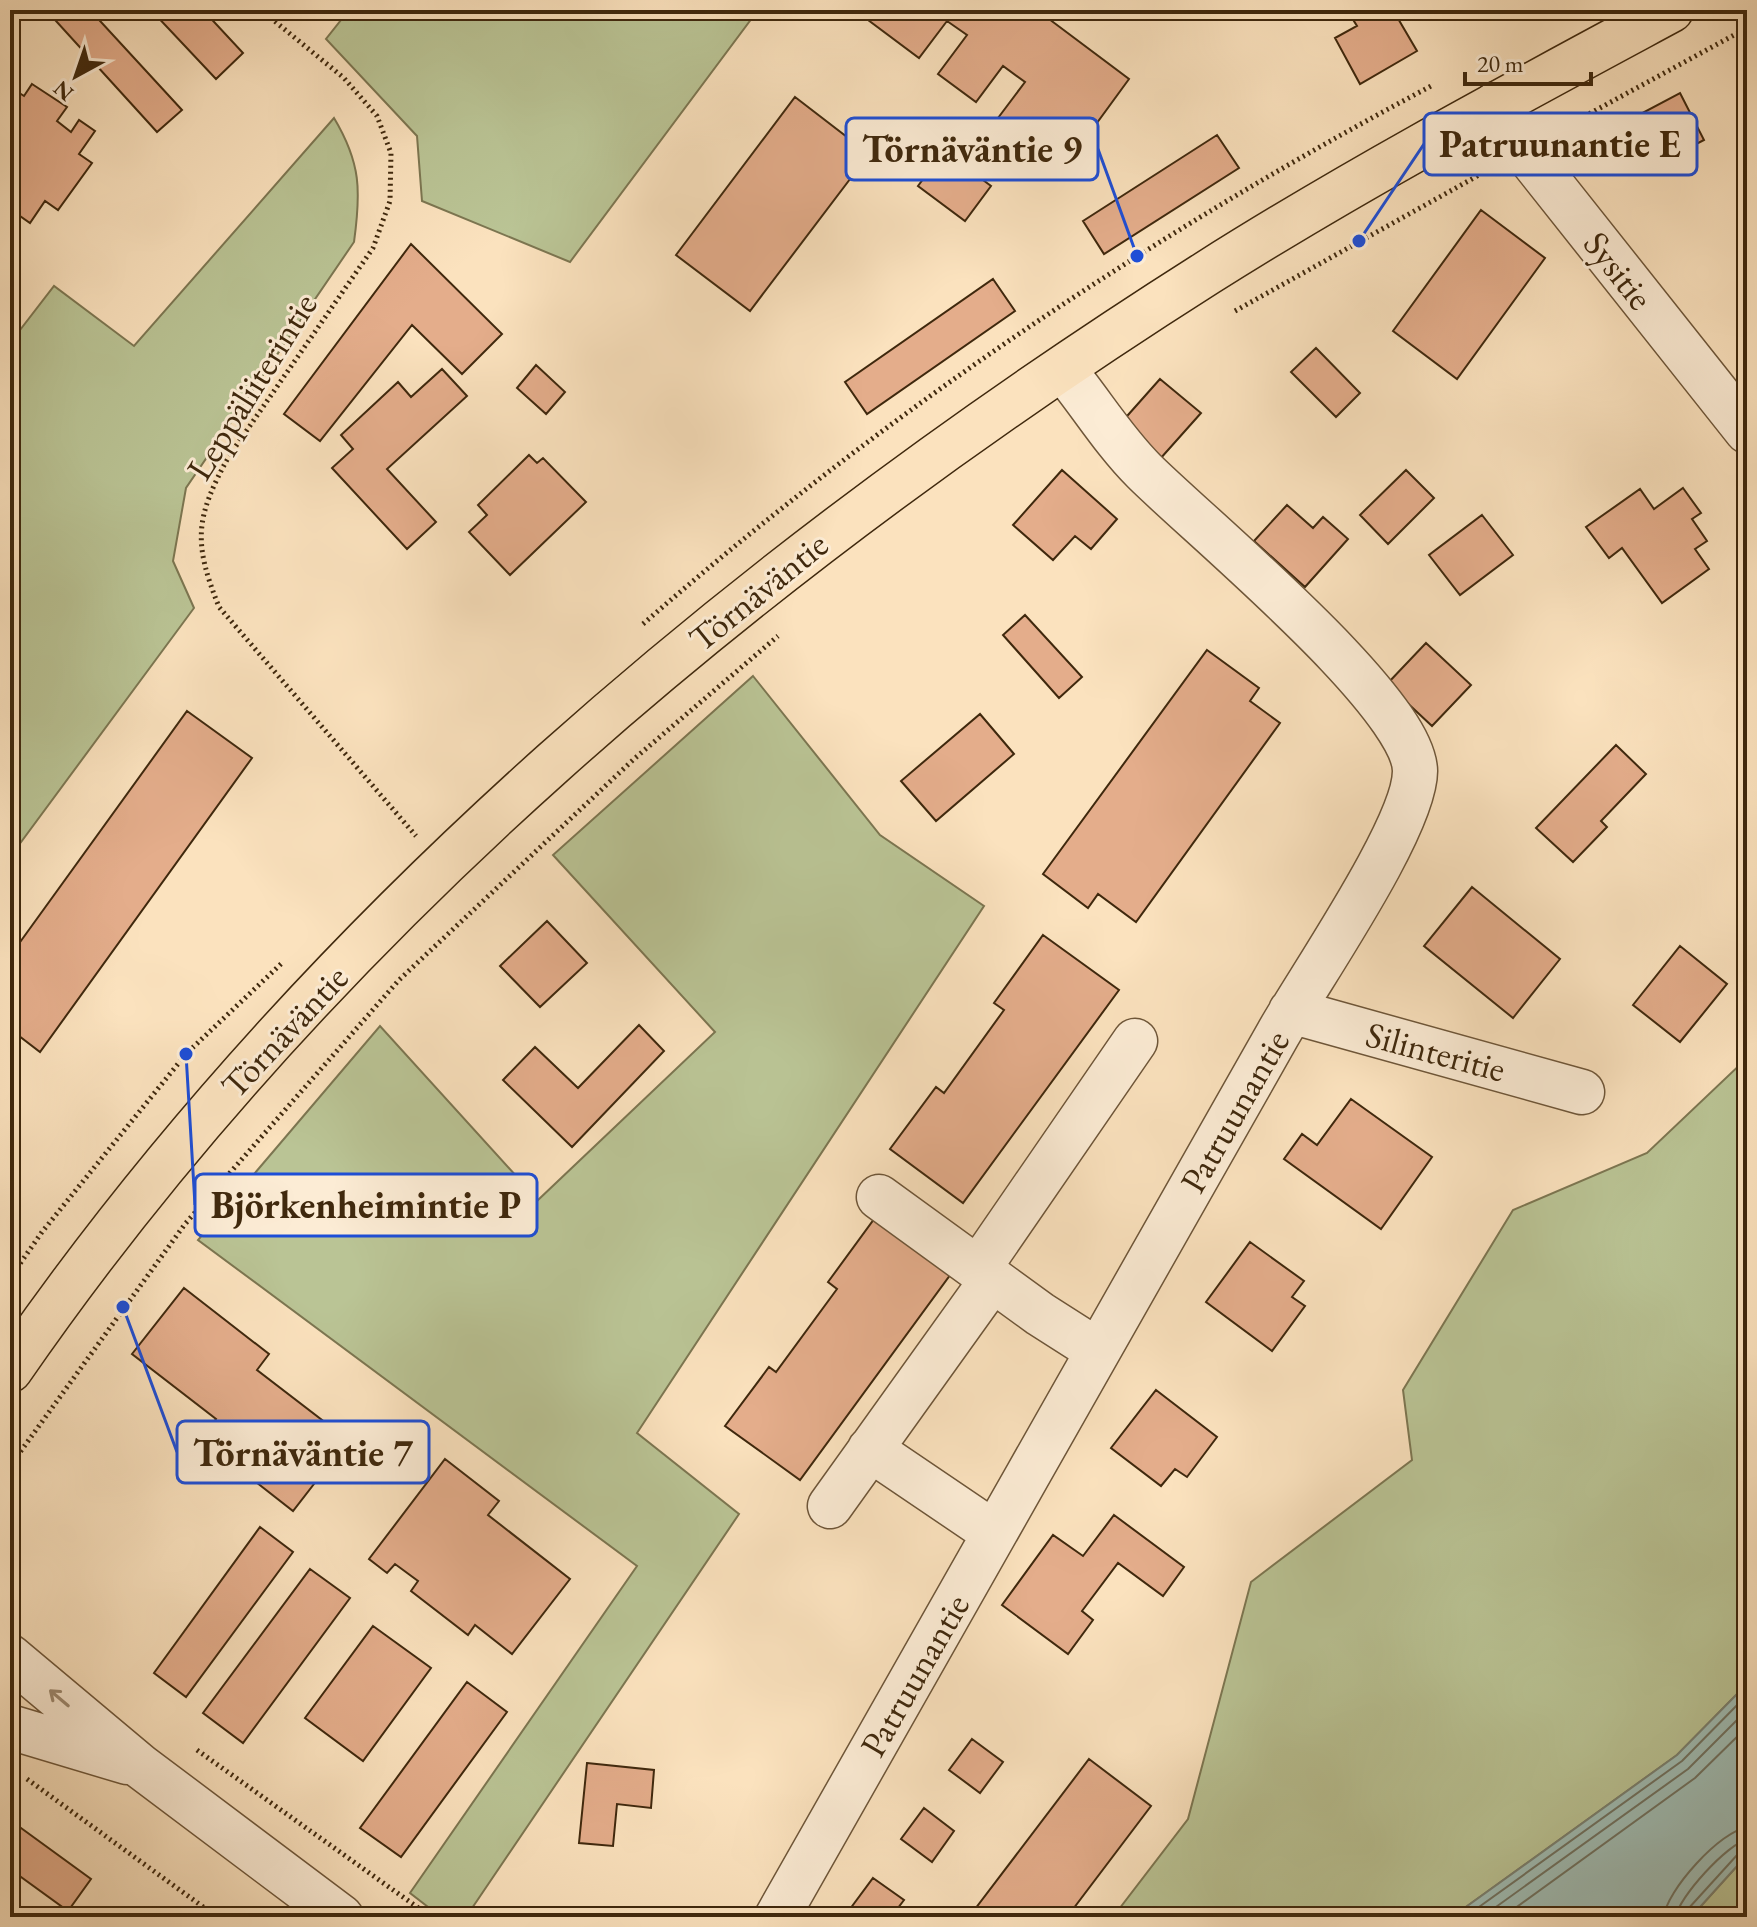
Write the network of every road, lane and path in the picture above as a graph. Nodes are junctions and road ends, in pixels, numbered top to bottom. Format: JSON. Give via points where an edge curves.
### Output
{"nodes":[{"id":1,"x":261,"y":10,"type":"edge"},
{"id":2,"x":1671,"y":10,"type":"edge"},
{"id":3,"x":1747,"y":28,"type":"edge"},
{"id":4,"x":1496,"y":104,"type":"junction"},
{"id":5,"x":1524,"y":150,"type":"junction"},
{"id":6,"x":1230,"y":314,"type":"dead end"},
{"id":7,"x":1063,"y":369,"type":"junction"},
{"id":8,"x":1747,"y":431,"type":"edge"},
{"id":9,"x":791,"y":626,"type":"dead end"},
{"id":10,"x":445,"y":866,"type":"junction"},
{"id":11,"x":1291,"y":1011,"type":"junction"},
{"id":12,"x":1135,"y":1041,"type":"dead end"},
{"id":13,"x":1582,"y":1092,"type":"dead end"},
{"id":14,"x":879,"y":1197,"type":"dead end"},
{"id":15,"x":985,"y":1274,"type":"junction"},
{"id":16,"x":1098,"y":1351,"type":"junction"},
{"id":17,"x":10,"y":1370,"type":"edge"},
{"id":18,"x":870,"y":1449,"type":"junction"},
{"id":19,"x":10,"y":1466,"type":"edge"},
{"id":20,"x":830,"y":1506,"type":"dead end"},
{"id":21,"x":994,"y":1533,"type":"junction"},
{"id":22,"x":10,"y":1657,"type":"edge"},
{"id":23,"x":10,"y":1727,"type":"edge"},
{"id":24,"x":196,"y":1749,"type":"dead end"},
{"id":25,"x":140,"y":1766,"type":"junction"},
{"id":26,"x":17,"y":1772,"type":"dead end"},
{"id":27,"x":336,"y":1916,"type":"edge"},
{"id":28,"x":217,"y":1917,"type":"edge"},
{"id":29,"x":431,"y":1917,"type":"edge"},
{"id":30,"x":777,"y":1917,"type":"edge"}],
"edges":[{"from":1,"to":10,"type":"path","name":"Leppäliiterintie","via":[[344,78],[377,116],[391,153],[390,201],[373,248],[210,489],[201,561],[219,607]]},
{"from":2,"to":4,"type":"main road","name":"Törnäväntie"},
{"from":3,"to":5,"type":"path"},
{"from":4,"to":5,"type":"street","name":"Sysitie"},
{"from":4,"to":7,"type":"main road","name":"Törnäväntie","via":[[1209,272]]},
{"from":5,"to":6,"type":"path"},
{"from":5,"to":8,"type":"street","name":"Sysitie"},
{"from":7,"to":10,"type":"main road","name":"Törnäväntie","via":[[862,509],[642,684]]},
{"from":7,"to":11,"type":"street","name":"Patruunantie","via":[[1141,468],[1351,667],[1403,731],[1415,771],[1402,821]]},
{"from":9,"to":19,"type":"path","via":[[634,759],[399,980],[185,1224]]},
{"from":10,"to":17,"type":"main road","name":"Törnäväntie","via":[[202,1119],[79,1270]]},
{"from":11,"to":13,"type":"street","name":"Silinteritie"},
{"from":11,"to":16,"type":"street","name":"Patruunantie"},
{"from":12,"to":15,"type":"street"},
{"from":14,"to":15,"type":"street"},
{"from":15,"to":16,"type":"street"},
{"from":15,"to":18,"type":"street"},
{"from":16,"to":21,"type":"street","name":"Patruunantie"},
{"from":18,"to":20,"type":"street"},
{"from":18,"to":21,"type":"street"},
{"from":21,"to":30,"type":"street","name":"Patruunantie"},
{"from":25,"to":22,"type":"street","one_way":true},
{"from":23,"to":25,"type":"street"},
{"from":24,"to":29,"type":"path"},
{"from":25,"to":27,"type":"street"},
{"from":26,"to":28,"type":"path"}]}
